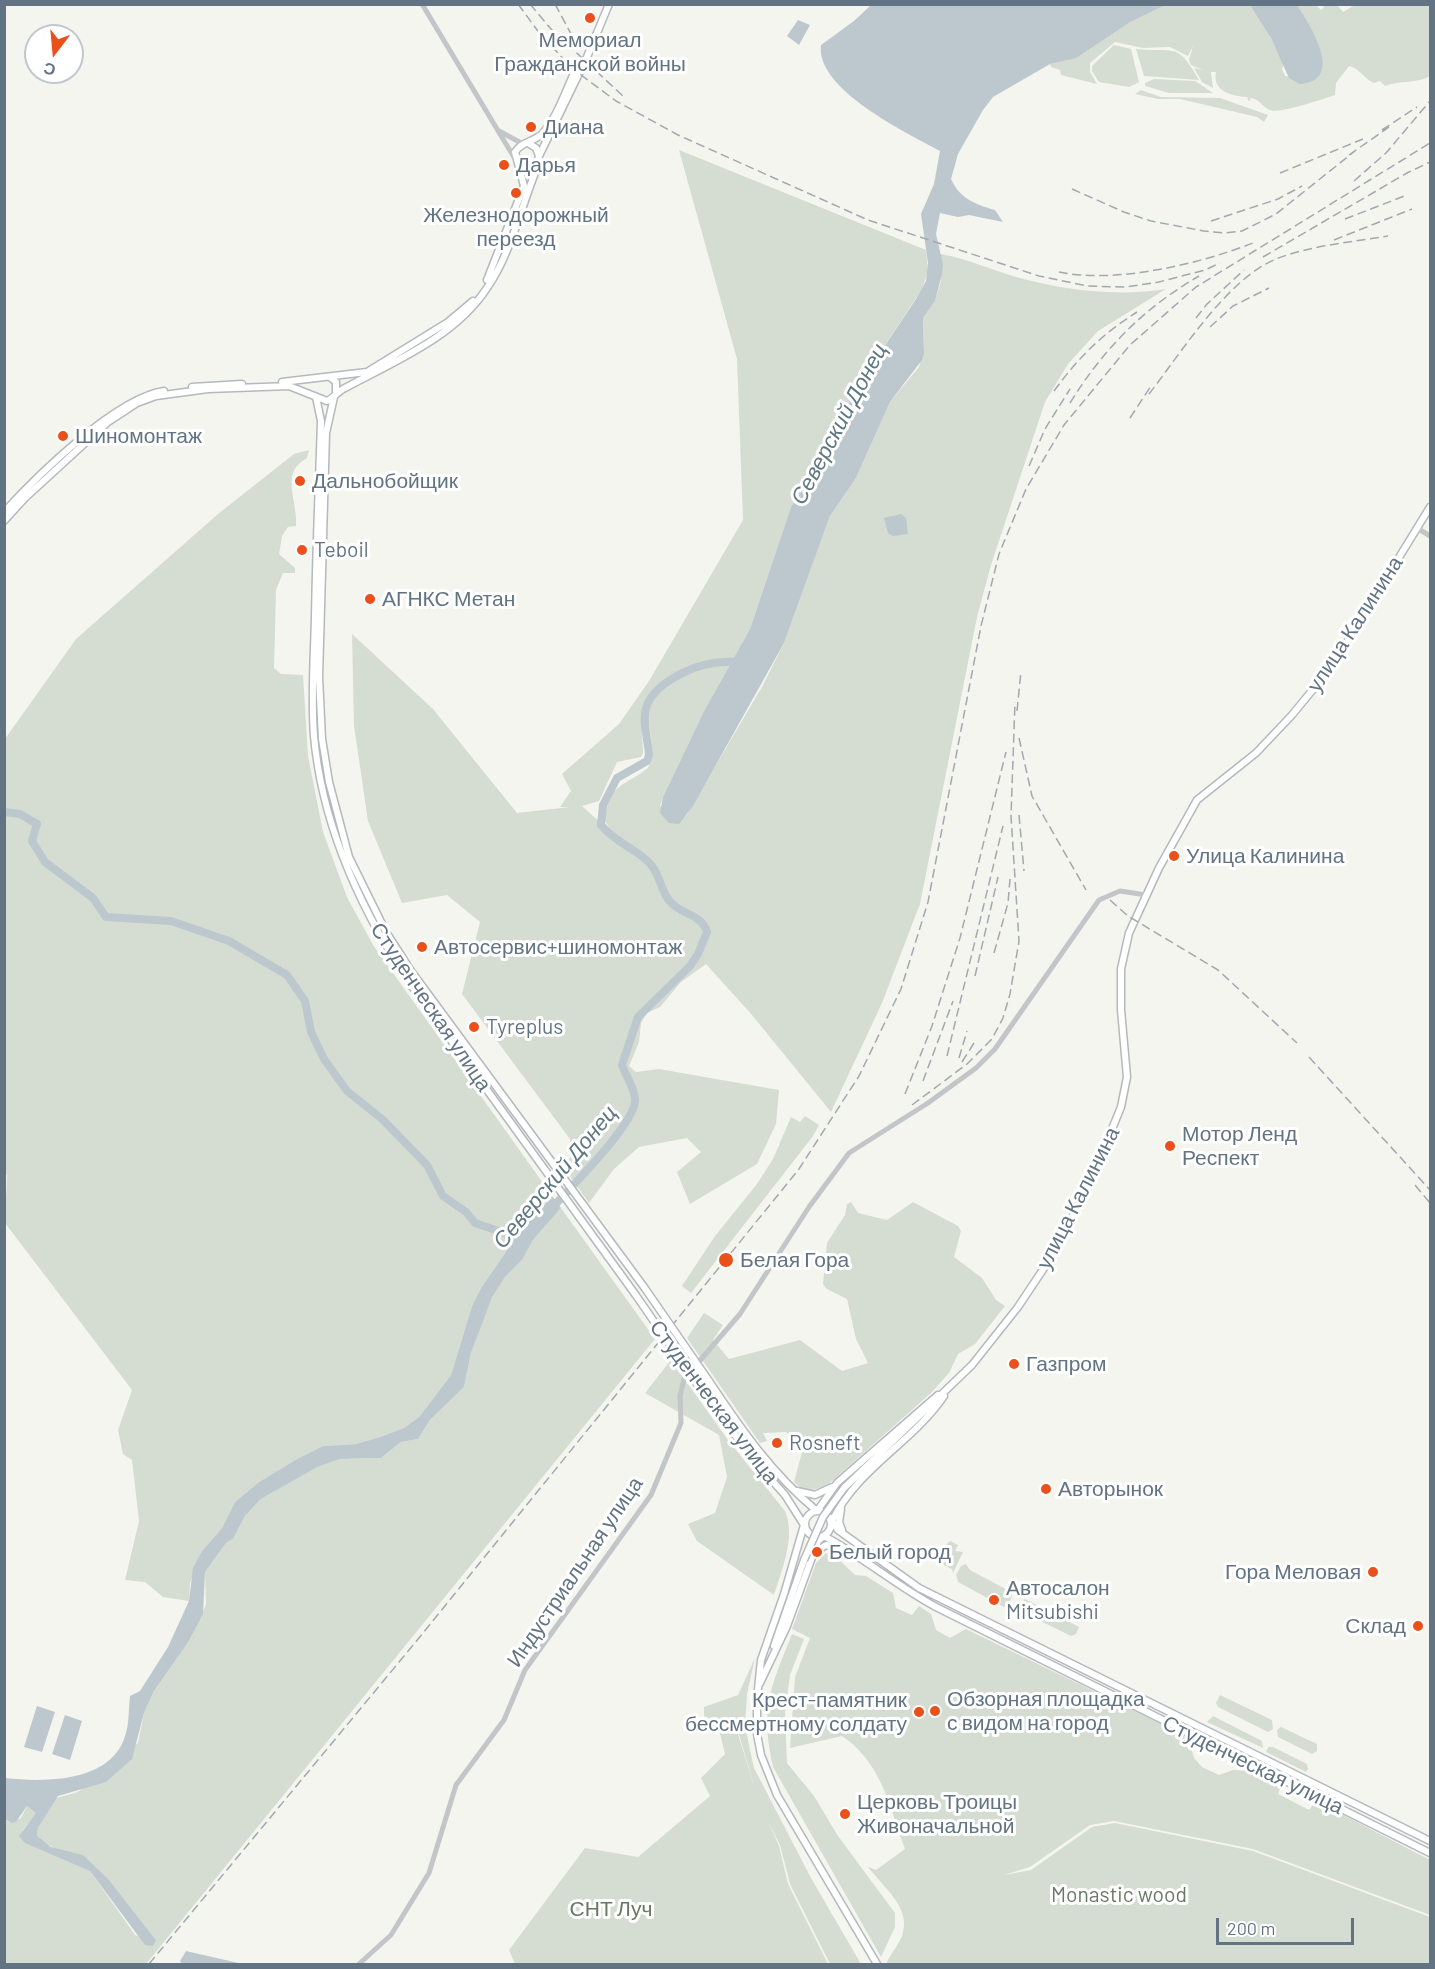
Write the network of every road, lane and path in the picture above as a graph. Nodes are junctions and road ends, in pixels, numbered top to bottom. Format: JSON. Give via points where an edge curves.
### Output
{"nodes":[{"id":1,"x":422,"y":4,"type":"edge"},
{"id":2,"x":606,"y":4,"type":"edge"},
{"id":3,"x":495,"y":128,"type":"junction"},
{"id":4,"x":525,"y":144,"type":"junction"},
{"id":5,"x":538,"y":159,"type":"junction"},
{"id":6,"x":517,"y":162,"type":"junction"},
{"id":7,"x":330,"y":377,"type":"junction"},
{"id":8,"x":318,"y":378,"type":"junction"},
{"id":9,"x":315,"y":396,"type":"junction"},
{"id":10,"x":335,"y":396,"type":"junction"},
{"id":11,"x":1431,"y":507,"type":"edge"},
{"id":12,"x":4,"y":512,"type":"edge"},
{"id":13,"x":4,"y":521,"type":"edge"},
{"id":14,"x":1417,"y":528,"type":"junction"},
{"id":15,"x":1431,"y":536,"type":"edge"},
{"id":16,"x":1146,"y":895,"type":"junction"},
{"id":17,"x":951,"y":1386,"type":"junction"},
{"id":18,"x":837,"y":1483,"type":"junction"},
{"id":19,"x":859,"y":1484,"type":"junction"},
{"id":20,"x":789,"y":1486,"type":"junction"},
{"id":21,"x":817,"y":1510,"type":"junction"},
{"id":22,"x":832,"y":1521,"type":"junction"},
{"id":23,"x":804,"y":1525,"type":"junction"},
{"id":24,"x":824,"y":1536,"type":"junction"},
{"id":25,"x":853,"y":1542,"type":"junction"},
{"id":26,"x":847,"y":1549,"type":"junction"},
{"id":27,"x":812,"y":1555,"type":"junction"},
{"id":28,"x":892,"y":1571,"type":"junction"},
{"id":29,"x":886,"y":1578,"type":"junction"},
{"id":30,"x":760,"y":1683,"type":"junction"},
{"id":31,"x":1431,"y":1841,"type":"edge"},
{"id":32,"x":1431,"y":1853,"type":"edge"},
{"id":33,"x":359,"y":1965,"type":"edge"},
{"id":34,"x":877,"y":1965,"type":"edge"}],
"edges":[{"from":1,"to":3,"type":"street"},
{"from":2,"to":4,"type":"main road","via":[[547,127]]},
{"from":2,"to":5,"type":"main road","via":[[587,57]]},
{"from":3,"to":4,"type":"street","via":[[511,140]]},
{"from":3,"to":6,"type":"street"},
{"from":4,"to":5,"type":"main road","via":[[536,148]]},
{"from":4,"to":6,"type":"main road","via":[[516,150]]},
{"from":5,"to":6,"type":"main road","via":[[528,168]]},
{"from":5,"to":10,"type":"main road","via":[[499,265],[477,303],[417,349]]},
{"from":6,"to":7,"type":"main road","via":[[524,181],[522,191],[490,274],[474,300],[448,322],[372,370]]},
{"from":7,"to":8,"type":"main road"},
{"from":7,"to":10,"type":"main road","via":[[337,386]]},
{"from":8,"to":9,"type":"main road","via":[[313,384]]},
{"from":8,"to":12,"type":"main road","via":[[208,385],[154,392],[135,399],[105,419]]},
{"from":9,"to":10,"type":"main road","via":[[323,401]]},
{"from":9,"to":13,"type":"main road","via":[[298,388],[279,386],[208,389],[156,396],[137,403],[108,422]]},
{"from":9,"to":23,"type":"main road","name":"Студенческая улица","bridge":true,"via":[[321,421],[313,714],[332,823],[357,890],[386,946],[700,1388],[785,1495]]},
{"from":10,"to":20,"type":"main road","name":"Студенческая улица","bridge":true,"via":[[327,421],[319,677],[322,739],[340,828],[362,887],[428,996],[644,1287],[758,1452]]},
{"from":11,"to":14,"type":"main road","name":"улица Калинина"},
{"from":14,"to":15,"type":"street"},
{"from":14,"to":16,"type":"main road","name":"улица Калинина","via":[[1320,682],[1256,753],[1197,800]]},
{"from":16,"to":17,"type":"main road","name":"улица Калинина","via":[[1129,933],[1121,969],[1126,1077],[1115,1127],[1086,1193],[1046,1265],[998,1334]]},
{"from":16,"to":33,"type":"street","name":"Индустриальная улица","via":[[1120,891],[1099,900],[995,1049],[928,1103],[849,1153],[808,1207],[740,1314],[684,1379],[681,1423],[651,1495],[525,1670],[504,1720],[456,1785],[429,1873],[391,1935]]},
{"from":17,"to":18,"type":"main road","via":[[927,1402]]},
{"from":17,"to":19,"type":"main road","via":[[934,1411]]},
{"from":17,"to":30,"type":"main road","bridge":true,"via":[[844,1488],[823,1517]]},
{"from":18,"to":20,"type":"main road","via":[[815,1495],[800,1493]]},
{"from":18,"to":21,"type":"main road"},
{"from":19,"to":22,"type":"main road","via":[[838,1507]]},
{"from":19,"to":25,"type":"main road","via":[[839,1514],[840,1528]]},
{"from":20,"to":21,"type":"main road","name":"Студенческая улица"},
{"from":21,"to":22,"type":"main road"},
{"from":21,"to":23,"type":"main road","via":[[808,1514]]},
{"from":22,"to":24,"type":"main road"},
{"from":22,"to":25,"type":"main road","name":"Студенческая улица"},
{"from":23,"to":24,"type":"main road","via":[[811,1534]]},
{"from":23,"to":30,"type":"main road","via":[[761,1660]]},
{"from":24,"to":26,"type":"main road","name":"Студенческая улица"},
{"from":24,"to":27,"type":"main road"},
{"from":25,"to":28,"type":"main road","name":"Студенческая улица"},
{"from":26,"to":27,"type":"main road","via":[[826,1545]]},
{"from":26,"to":29,"type":"main road","name":"Студенческая улица"},
{"from":27,"to":30,"type":"main road","via":[[787,1626]]},
{"from":28,"to":29,"type":"main road"},
{"from":28,"to":31,"type":"main road","name":"Студенческая улица","via":[[919,1588]]},
{"from":29,"to":32,"type":"main road","name":"Студенческая улица","via":[[936,1607]]},
{"from":30,"to":34,"type":"main road","via":[[757,1734],[767,1773]]}]}
